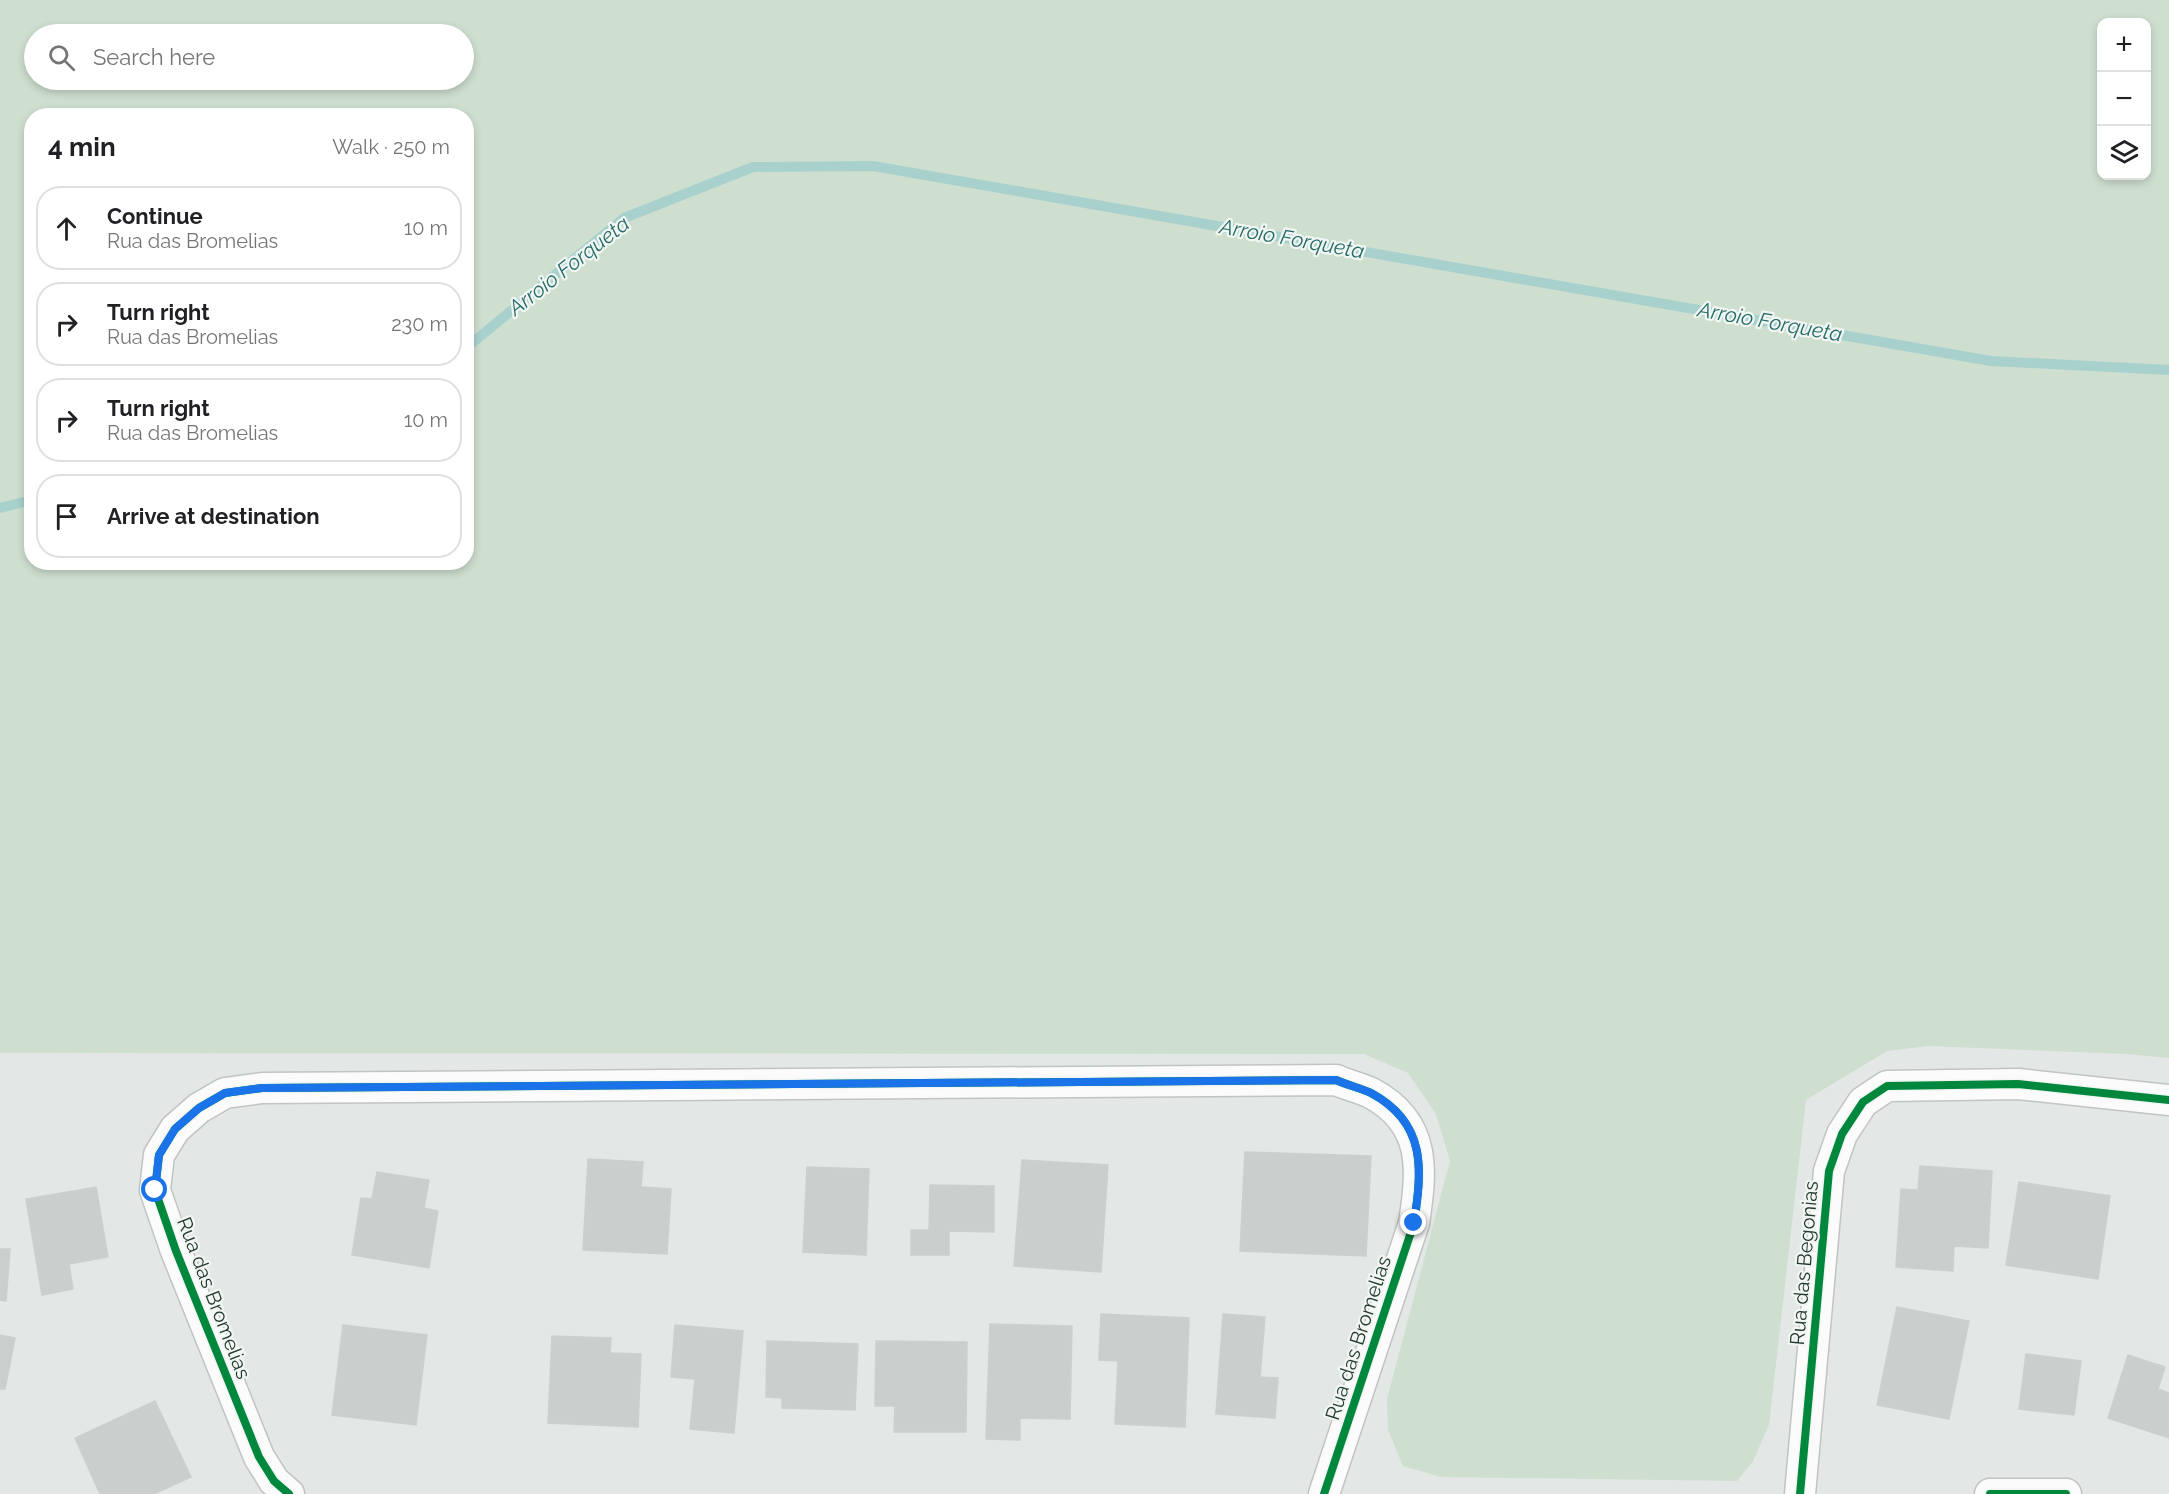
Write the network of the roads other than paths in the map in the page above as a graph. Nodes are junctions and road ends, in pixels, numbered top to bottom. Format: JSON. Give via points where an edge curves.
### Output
{"nodes":[{"id":1,"x":2169,"y":1100,"type":"edge"},
{"id":2,"x":289,"y":1494,"type":"edge"},
{"id":3,"x":1324,"y":1494,"type":"edge"},
{"id":4,"x":1800,"y":1494,"type":"edge"},
{"id":5,"x":1990,"y":1494,"type":"edge"},
{"id":6,"x":2066,"y":1494,"type":"edge"}],
"edges":[{"from":1,"to":4,"type":"street","name":"Rua das Begonias","via":[[2018,1084],[1887,1086],[1863,1102],[1842,1134],[1829,1171]]},
{"from":2,"to":3,"type":"street","name":"Rua das Bromelias","via":[[259,1457],[155,1190],[159,1155],[175,1129],[199,1108],[225,1093],[274,1088],[1336,1080],[1372,1094],[1400,1116],[1417,1144],[1420,1181],[1414,1223]]},
{"from":5,"to":6,"type":"street"}]}
